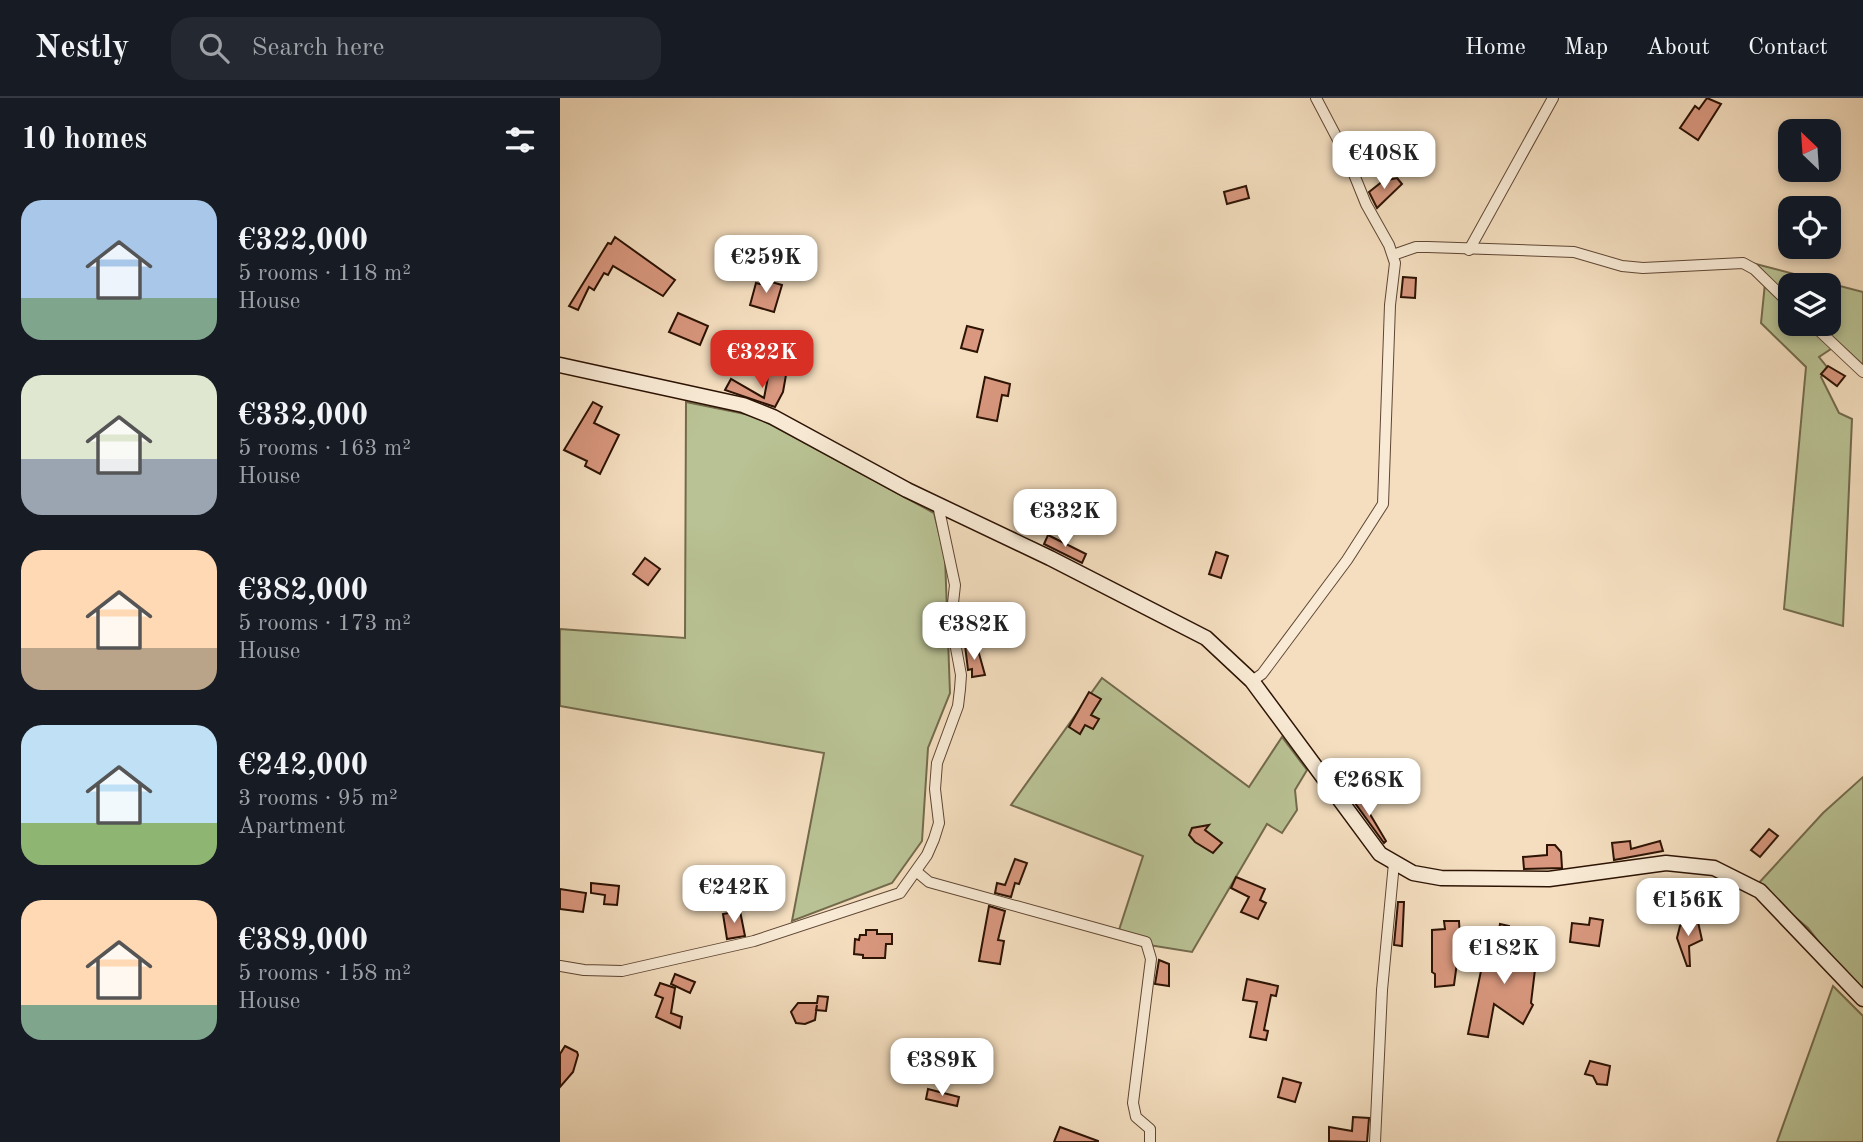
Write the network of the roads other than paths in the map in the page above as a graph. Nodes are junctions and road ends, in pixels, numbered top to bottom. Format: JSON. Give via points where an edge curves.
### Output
{"nodes":[{"id":1,"x":1316,"y":98,"type":"edge"},
{"id":2,"x":1553,"y":98,"type":"edge"},
{"id":3,"x":1469,"y":250,"type":"junction"},
{"id":4,"x":1393,"y":255,"type":"junction"},
{"id":5,"x":1778,"y":293,"type":"edge"},
{"id":6,"x":1825,"y":336,"type":"edge"},
{"id":7,"x":560,"y":366,"type":"edge"},
{"id":8,"x":1863,"y":372,"type":"edge"},
{"id":9,"x":938,"y":505,"type":"junction"},
{"id":10,"x":1252,"y":681,"type":"junction"},
{"id":11,"x":1394,"y":863,"type":"junction"},
{"id":12,"x":916,"y":872,"type":"junction"},
{"id":13,"x":560,"y":966,"type":"edge"},
{"id":14,"x":1863,"y":999,"type":"edge"},
{"id":15,"x":1150,"y":1142,"type":"edge"},
{"id":16,"x":1374,"y":1142,"type":"edge"}],
"edges":[{"from":1,"to":4,"type":"street"},
{"from":2,"to":3,"type":"street"},
{"from":3,"to":4,"type":"street","via":[[1416,247]]},
{"from":3,"to":5,"type":"street","via":[[1574,252],[1643,268],[1743,263]]},
{"from":4,"to":10,"type":"street","via":[[1383,504],[1339,570],[1262,674]]},
{"from":6,"to":8,"type":"street"},
{"from":7,"to":9,"type":"main road","via":[[743,405]]},
{"from":9,"to":10,"type":"main road","via":[[1206,638]]},
{"from":9,"to":12,"type":"street","via":[[955,585],[951,621],[961,675],[958,706],[937,764],[939,823],[928,855]]},
{"from":10,"to":11,"type":"main road","via":[[1364,835]]},
{"from":11,"to":14,"type":"main road","via":[[1413,873],[1441,878],[1549,879],[1666,863],[1714,867],[1759,891]]},
{"from":11,"to":16,"type":"street"},
{"from":12,"to":13,"type":"street","via":[[900,893],[754,941],[622,971]]},
{"from":12,"to":15,"type":"street","via":[[929,883],[1146,942],[1150,958],[1133,1103],[1136,1117],[1150,1129]]}]}
